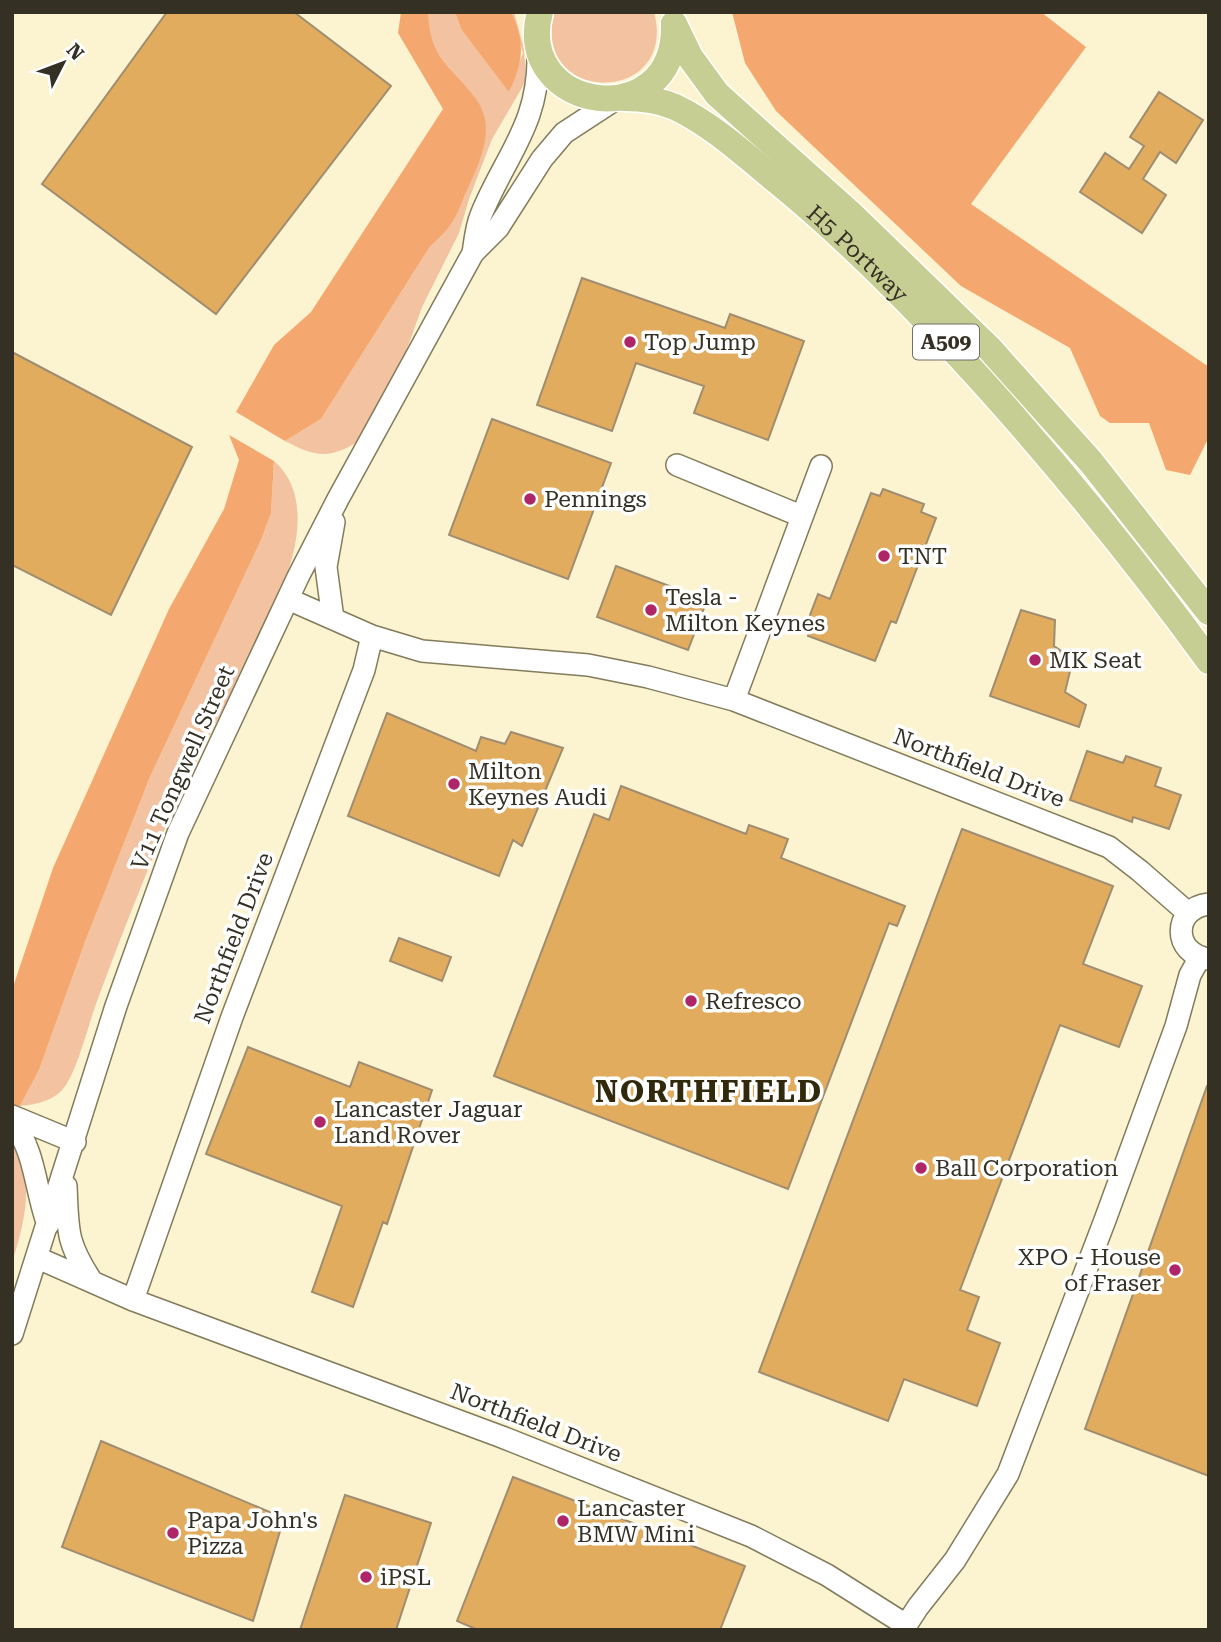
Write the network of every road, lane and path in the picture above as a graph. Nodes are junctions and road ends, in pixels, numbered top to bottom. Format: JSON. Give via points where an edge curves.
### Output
{"nodes":[{"id":1,"x":673,"y":18,"type":"edge"},
{"id":2,"x":537,"y":24,"type":"edge"},
{"id":3,"x":620,"y":98,"type":"junction"},
{"id":4,"x":473,"y":253,"type":"junction"},
{"id":5,"x":677,"y":465,"type":"dead end"},
{"id":6,"x":821,"y":466,"type":"dead end"},
{"id":7,"x":338,"y":499,"type":"junction"},
{"id":8,"x":801,"y":516,"type":"junction"},
{"id":9,"x":288,"y":599,"type":"junction"},
{"id":10,"x":1209,"y":612,"type":"edge"},
{"id":11,"x":333,"y":619,"type":"junction"},
{"id":12,"x":372,"y":636,"type":"junction"},
{"id":13,"x":1209,"y":661,"type":"edge"},
{"id":14,"x":734,"y":700,"type":"junction"},
{"id":15,"x":1209,"y":904,"type":"edge"},
{"id":16,"x":1188,"y":913,"type":"junction"},
{"id":17,"x":1204,"y":958,"type":"edge"},
{"id":18,"x":12,"y":1118,"type":"edge"},
{"id":19,"x":75,"y":1142,"type":"junction"},
{"id":20,"x":65,"y":1170,"type":"junction"},
{"id":21,"x":48,"y":1225,"type":"junction"},
{"id":22,"x":38,"y":1258,"type":"junction"},
{"id":23,"x":91,"y":1280,"type":"junction"},
{"id":24,"x":133,"y":1300,"type":"junction"},
{"id":25,"x":12,"y":1334,"type":"edge"},
{"id":26,"x":904,"y":1627,"type":"edge"}],
"edges":[{"from":1,"to":3,"type":"main road","number":"A509","via":[[672,48],[662,71],[638,92]]},
{"from":1,"to":10,"type":"main road","name":"H5 Portway","number":"A509","via":[[690,57],[717,94],[853,216],[989,348],[1091,462]]},
{"from":2,"to":3,"type":"main road","number":"A509","via":[[544,63],[554,77],[591,98]]},
{"from":2,"to":4,"type":"street","name":"V11 Tongwell Street","via":[[539,74],[532,108],[480,217]]},
{"from":3,"to":4,"type":"street","name":"V11 Tongwell Street","via":[[564,134],[542,159],[498,228]]},
{"from":3,"to":13,"type":"main road","name":"H5 Portway","number":"A509","via":[[654,101],[691,115],[810,209],[867,263],[936,330],[1044,452]]},
{"from":4,"to":7,"type":"street","name":"V11 Tongwell Street"},
{"from":5,"to":8,"type":"street"},
{"from":6,"to":8,"type":"street"},
{"from":7,"to":9,"type":"street","name":"V11 Tongwell Street"},
{"from":7,"to":11,"type":"street","via":[[326,566]]},
{"from":8,"to":14,"type":"street"},
{"from":9,"to":11,"type":"street","name":"Northfield Drive"},
{"from":9,"to":19,"type":"street","name":"V11 Tongwell Street","via":[[178,832],[116,1006]]},
{"from":11,"to":12,"type":"street","name":"Northfield Drive"},
{"from":12,"to":14,"type":"street","name":"Northfield Drive","via":[[422,651],[612,669]]},
{"from":12,"to":24,"type":"street","name":"Northfield Drive","via":[[364,670],[232,1017]]},
{"from":14,"to":16,"type":"street","name":"Northfield Drive","via":[[1109,847]]},
{"from":15,"to":16,"type":"street"},
{"from":16,"to":17,"type":"street","name":"Northfield Drive","via":[[1182,939]]},
{"from":17,"to":26,"type":"street","name":"Northfield Drive","via":[[1190,975],[1176,1026],[1008,1474],[955,1560]]},
{"from":18,"to":19,"type":"street"},
{"from":18,"to":21,"type":"street","via":[[29,1149]]},
{"from":19,"to":20,"type":"street","name":"V11 Tongwell Street"},
{"from":20,"to":21,"type":"street","name":"V11 Tongwell Street"},
{"from":20,"to":23,"type":"street","via":[[69,1239]]},
{"from":21,"to":22,"type":"street","name":"V11 Tongwell Street"},
{"from":22,"to":23,"type":"street","name":"Northfield Drive"},
{"from":22,"to":25,"type":"street","name":"V11 Tongwell Street"},
{"from":23,"to":24,"type":"street","name":"Northfield Drive"},
{"from":24,"to":26,"type":"street","name":"Northfield Drive","via":[[715,1520],[827,1574]]}]}
